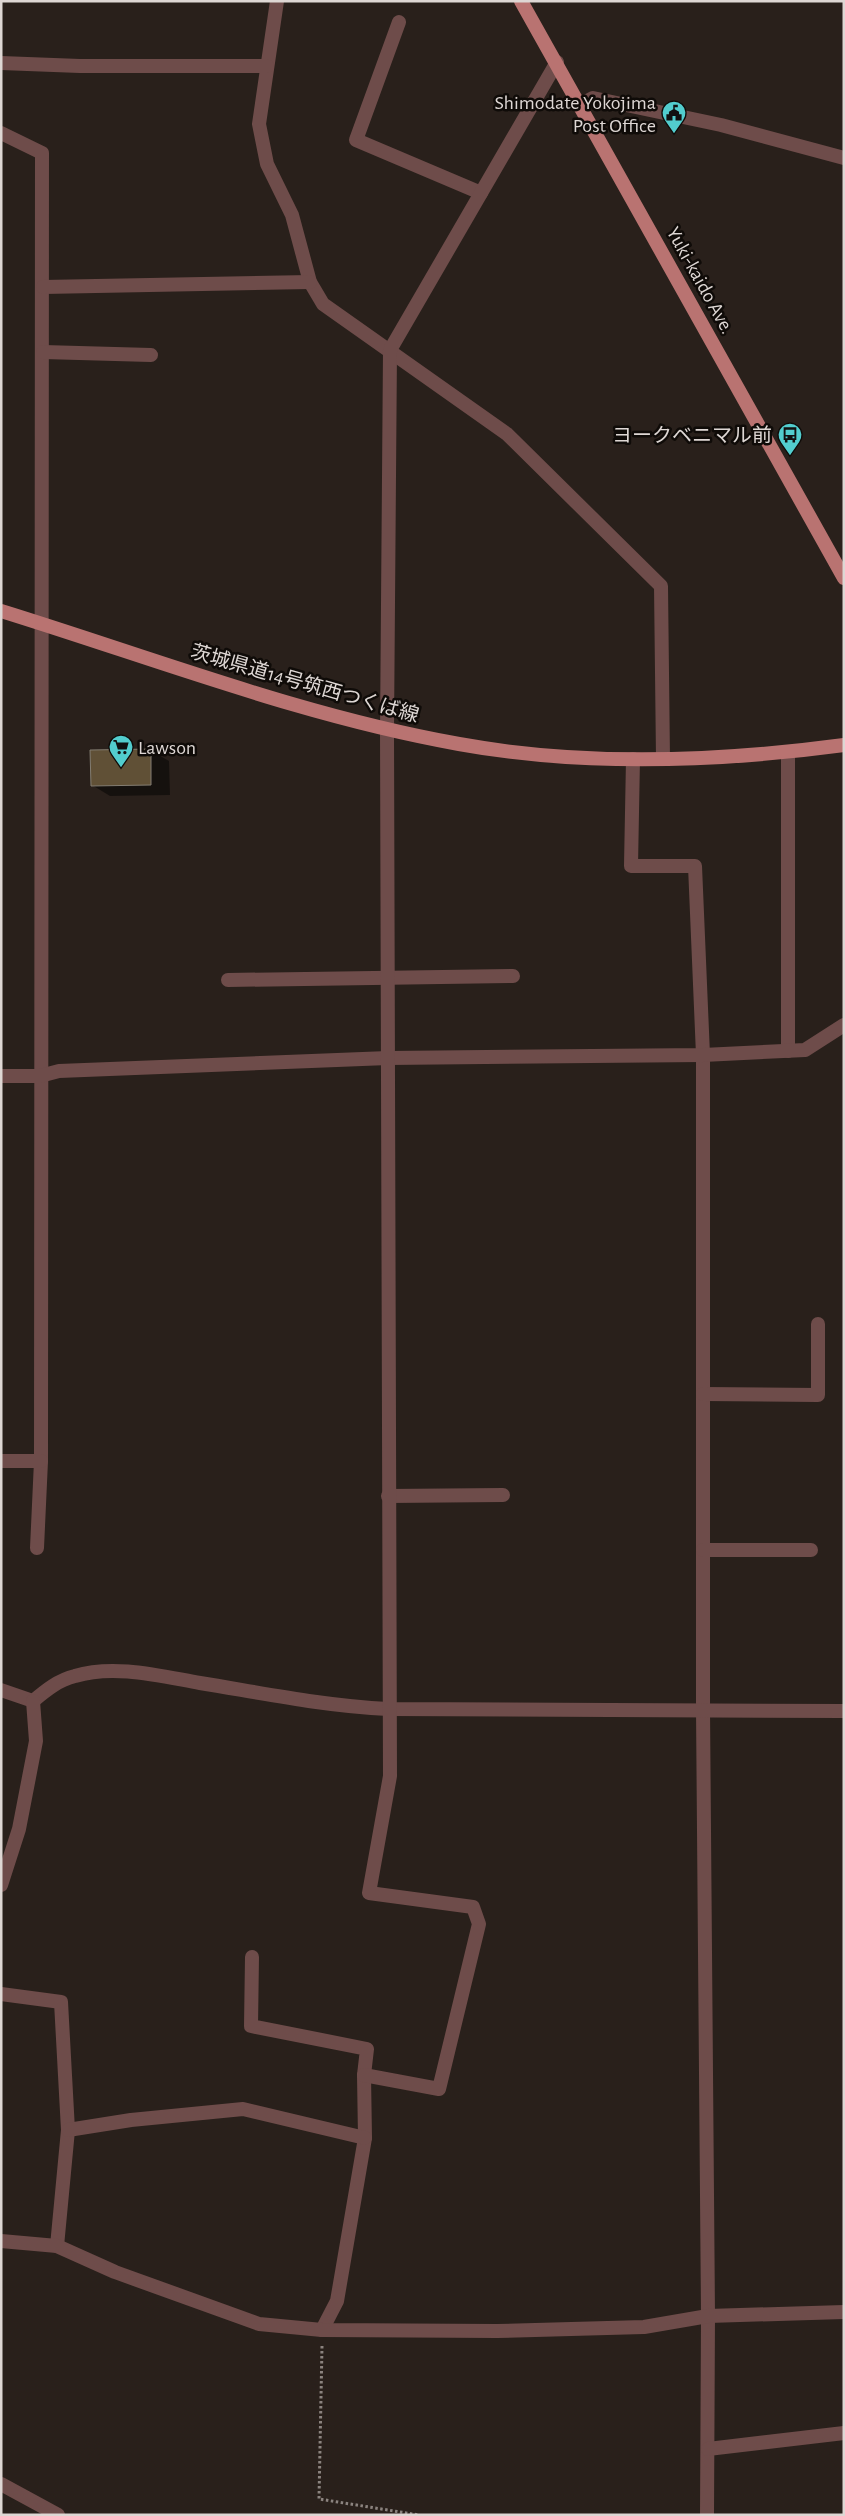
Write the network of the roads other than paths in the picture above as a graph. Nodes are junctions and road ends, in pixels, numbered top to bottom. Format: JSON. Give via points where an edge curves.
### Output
{"nodes":[{"id":1,"x":276,"y":1,"type":"edge"},
{"id":2,"x":521,"y":1,"type":"edge"},
{"id":3,"x":399,"y":22,"type":"dead end"},
{"id":4,"x":556,"y":62,"type":"junction"},
{"id":5,"x":1,"y":63,"type":"edge"},
{"id":6,"x":267,"y":66,"type":"junction"},
{"id":7,"x":580,"y":105,"type":"junction"},
{"id":8,"x":1,"y":133,"type":"edge"},
{"id":9,"x":844,"y":158,"type":"edge"},
{"id":10,"x":481,"y":193,"type":"junction"},
{"id":11,"x":310,"y":282,"type":"junction"},
{"id":12,"x":43,"y":287,"type":"junction"},
{"id":13,"x":390,"y":350,"type":"junction"},
{"id":14,"x":43,"y":352,"type":"junction"},
{"id":15,"x":152,"y":354,"type":"dead end"},
{"id":16,"x":844,"y":578,"type":"edge"},
{"id":17,"x":1,"y":611,"type":"edge"},
{"id":18,"x":43,"y":624,"type":"junction"},
{"id":19,"x":387,"y":730,"type":"junction"},
{"id":20,"x":844,"y":745,"type":"edge"},
{"id":21,"x":788,"y":752,"type":"junction"},
{"id":22,"x":633,"y":759,"type":"junction"},
{"id":23,"x":663,"y":759,"type":"junction"},
{"id":24,"x":513,"y":976,"type":"dead end"},
{"id":25,"x":387,"y":978,"type":"junction"},
{"id":26,"x":228,"y":980,"type":"dead end"},
{"id":27,"x":844,"y":1025,"type":"edge"},
{"id":28,"x":788,"y":1051,"type":"junction"},
{"id":29,"x":703,"y":1055,"type":"junction"},
{"id":30,"x":388,"y":1058,"type":"junction"},
{"id":31,"x":1,"y":1076,"type":"edge"},
{"id":32,"x":40,"y":1076,"type":"junction"},
{"id":33,"x":818,"y":1324,"type":"dead end"},
{"id":34,"x":703,"y":1394,"type":"junction"},
{"id":35,"x":42,"y":1461,"type":"junction"},
{"id":36,"x":1,"y":1462,"type":"edge"},
{"id":37,"x":503,"y":1495,"type":"dead end"},
{"id":38,"x":388,"y":1496,"type":"junction"},
{"id":39,"x":37,"y":1548,"type":"dead end"},
{"id":40,"x":703,"y":1550,"type":"junction"},
{"id":41,"x":811,"y":1550,"type":"dead end"},
{"id":42,"x":1,"y":1690,"type":"edge"},
{"id":43,"x":32,"y":1701,"type":"junction"},
{"id":44,"x":388,"y":1709,"type":"junction"},
{"id":45,"x":703,"y":1709,"type":"junction"},
{"id":46,"x":844,"y":1710,"type":"edge"},
{"id":47,"x":1,"y":1885,"type":"edge"},
{"id":48,"x":252,"y":1957,"type":"dead end"},
{"id":49,"x":1,"y":1994,"type":"edge"},
{"id":50,"x":364,"y":2075,"type":"junction"},
{"id":51,"x":68,"y":2130,"type":"junction"},
{"id":52,"x":365,"y":2138,"type":"junction"},
{"id":53,"x":1,"y":2241,"type":"edge"},
{"id":54,"x":57,"y":2246,"type":"junction"},
{"id":55,"x":844,"y":2312,"type":"edge"},
{"id":56,"x":708,"y":2316,"type":"junction"},
{"id":57,"x":322,"y":2330,"type":"junction"},
{"id":58,"x":844,"y":2433,"type":"edge"},
{"id":59,"x":708,"y":2449,"type":"junction"},
{"id":60,"x":1,"y":2484,"type":"edge"},
{"id":61,"x":58,"y":2515,"type":"edge"},
{"id":62,"x":707,"y":2515,"type":"edge"}],
"edges":[{"from":1,"to":6,"type":"street"},
{"from":2,"to":4,"type":"main road","name":"Yuki-kaido Ave."},
{"from":3,"to":10,"type":"street","via":[[356,140]]},
{"from":4,"to":7,"type":"main road","name":"Yuki-kaido Ave."},
{"from":4,"to":10,"type":"street"},
{"from":5,"to":6,"type":"street"},
{"from":6,"to":11,"type":"street","via":[[259,124],[266,164],[292,214]]},
{"from":7,"to":9,"type":"street","via":[[593,98],[721,125]]},
{"from":7,"to":16,"type":"main road","name":"Yuki-kaido Ave."},
{"from":8,"to":12,"type":"street","via":[[42,154]]},
{"from":10,"to":13,"type":"street"},
{"from":11,"to":12,"type":"street"},
{"from":11,"to":13,"type":"street","via":[[323,304]]},
{"from":12,"to":14,"type":"street"},
{"from":13,"to":19,"type":"street"},
{"from":13,"to":23,"type":"street","via":[[507,434],[661,586]]},
{"from":14,"to":15,"type":"street"},
{"from":14,"to":18,"type":"street"},
{"from":17,"to":18,"type":"main road","name":"茨城県道14号筑西つくば線"},
{"from":18,"to":19,"type":"main road","name":"茨城県道14号筑西つくば線","via":[[283,702]]},
{"from":18,"to":32,"type":"street"},
{"from":19,"to":22,"type":"main road","name":"茨城県道14号筑西つくば線","via":[[516,752],[569,758]]},
{"from":19,"to":25,"type":"street"},
{"from":20,"to":21,"type":"main road","name":"茨城県道14号筑西つくば線"},
{"from":21,"to":23,"type":"main road","name":"茨城県道14号筑西つくば線"},
{"from":21,"to":28,"type":"street"},
{"from":22,"to":23,"type":"main road","name":"茨城県道14号筑西つくば線"},
{"from":22,"to":29,"type":"street","via":[[631,866],[696,866]]},
{"from":24,"to":25,"type":"street"},
{"from":25,"to":26,"type":"street"},
{"from":25,"to":30,"type":"street"},
{"from":27,"to":28,"type":"street","via":[[805,1050]]},
{"from":28,"to":29,"type":"street"},
{"from":29,"to":30,"type":"street"},
{"from":29,"to":34,"type":"street"},
{"from":30,"to":32,"type":"street","via":[[59,1071]]},
{"from":30,"to":38,"type":"street"},
{"from":31,"to":32,"type":"street"},
{"from":32,"to":35,"type":"street"},
{"from":33,"to":34,"type":"street","via":[[818,1395]]},
{"from":34,"to":40,"type":"street"},
{"from":35,"to":36,"type":"street"},
{"from":35,"to":39,"type":"street"},
{"from":37,"to":38,"type":"street"},
{"from":38,"to":44,"type":"street"},
{"from":40,"to":41,"type":"street"},
{"from":40,"to":45,"type":"street"},
{"from":42,"to":43,"type":"street"},
{"from":43,"to":44,"type":"street","via":[[52,1686],[74,1676],[103,1672],[144,1674],[349,1707]]},
{"from":43,"to":47,"type":"street","via":[[36,1741],[19,1829]]},
{"from":44,"to":45,"type":"street"},
{"from":44,"to":50,"type":"street","via":[[390,1776],[369,1893],[473,1908],[479,1924],[439,2088]]},
{"from":45,"to":46,"type":"street"},
{"from":45,"to":56,"type":"street"},
{"from":48,"to":50,"type":"street","via":[[251,2026],[367,2049]]},
{"from":49,"to":51,"type":"street","via":[[60,2002]]},
{"from":50,"to":52,"type":"street"},
{"from":51,"to":52,"type":"street","via":[[243,2109]]},
{"from":51,"to":54,"type":"street"},
{"from":52,"to":57,"type":"street","via":[[336,2301]]},
{"from":53,"to":54,"type":"street"},
{"from":54,"to":57,"type":"street","via":[[115,2272],[259,2324]]},
{"from":55,"to":56,"type":"street"},
{"from":56,"to":57,"type":"street","via":[[644,2328]]},
{"from":56,"to":59,"type":"street"},
{"from":58,"to":59,"type":"street"},
{"from":59,"to":62,"type":"street"},
{"from":60,"to":61,"type":"street"}]}
